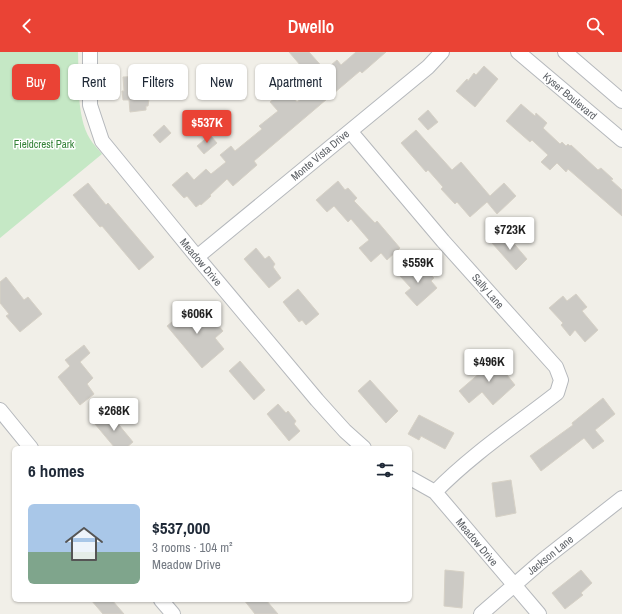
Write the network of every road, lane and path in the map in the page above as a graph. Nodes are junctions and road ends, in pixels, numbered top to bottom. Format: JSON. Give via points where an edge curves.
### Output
{"nodes":[{"id":1,"x":90,"y":52,"type":"edge"},
{"id":2,"x":442,"y":52,"type":"edge"},
{"id":3,"x":518,"y":52,"type":"edge"},
{"id":4,"x":565,"y":52,"type":"edge"},
{"id":5,"x":622,"y":101,"type":"edge"},
{"id":6,"x":350,"y":130,"type":"junction"},
{"id":7,"x":622,"y":140,"type":"edge"},
{"id":8,"x":197,"y":257,"type":"junction"},
{"id":9,"x":0,"y":410,"type":"edge"},
{"id":10,"x":29,"y":446,"type":"edge"},
{"id":11,"x":362,"y":446,"type":"edge"},
{"id":12,"x":412,"y":479,"type":"edge"},
{"id":13,"x":435,"y":492,"type":"junction"},
{"id":14,"x":622,"y":498,"type":"edge"},
{"id":15,"x":514,"y":585,"type":"junction"},
{"id":16,"x":163,"y":602,"type":"edge"},
{"id":17,"x":173,"y":614,"type":"edge"},
{"id":18,"x":481,"y":614,"type":"edge"},
{"id":19,"x":539,"y":614,"type":"edge"}],
"edges":[{"from":1,"to":8,"type":"street","name":"Meadow Drive","via":[[90,105],[102,141]]},
{"from":2,"to":6,"type":"street","name":"Monte Vista Drive","via":[[428,67]]},
{"from":3,"to":7,"type":"street","name":"Kyser Boulevard"},
{"from":4,"to":5,"type":"street"},
{"from":6,"to":8,"type":"street","name":"Monte Vista Drive"},
{"from":6,"to":13,"type":"street","name":"Sally Lane","via":[[443,241],[556,367],[561,380],[557,393],[467,463]]},
{"from":8,"to":11,"type":"street","name":"Meadow Drive","via":[[316,400]]},
{"from":9,"to":10,"type":"street"},
{"from":12,"to":13,"type":"street","name":"Meadow Drive"},
{"from":13,"to":15,"type":"street","name":"Meadow Drive"},
{"from":14,"to":15,"type":"street","name":"Jackson Lane"},
{"from":15,"to":18,"type":"street","name":"Jackson Lane"},
{"from":15,"to":19,"type":"street","name":"Meadow Drive"},
{"from":16,"to":17,"type":"street"}]}
